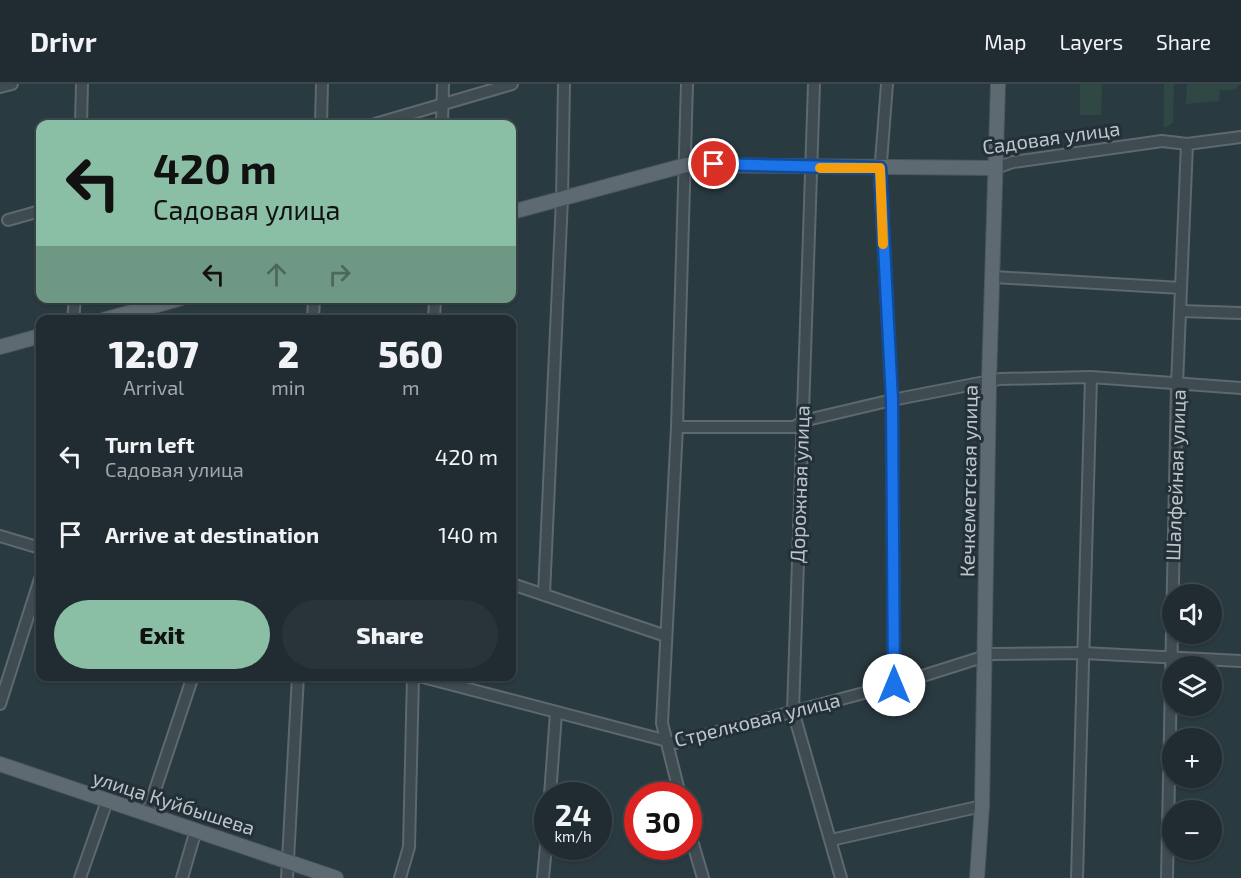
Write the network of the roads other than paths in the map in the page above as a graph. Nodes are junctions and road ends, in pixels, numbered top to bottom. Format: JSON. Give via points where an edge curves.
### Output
{"nodes":[{"id":1,"x":12,"y":84,"type":"edge"},
{"id":2,"x":81,"y":84,"type":"edge"},
{"id":3,"x":322,"y":84,"type":"edge"},
{"id":4,"x":443,"y":84,"type":"edge"},
{"id":5,"x":512,"y":84,"type":"edge"},
{"id":6,"x":564,"y":84,"type":"edge"},
{"id":7,"x":687,"y":84,"type":"edge"},
{"id":8,"x":814,"y":84,"type":"edge"},
{"id":9,"x":887,"y":84,"type":"edge"},
{"id":10,"x":998,"y":84,"type":"edge"},
{"id":11,"x":0,"y":87,"type":"edge"},
{"id":12,"x":442,"y":107,"type":"junction"},
{"id":13,"x":81,"y":120,"type":"edge"},
{"id":14,"x":321,"y":120,"type":"edge"},
{"id":15,"x":391,"y":120,"type":"edge"},
{"id":16,"x":442,"y":120,"type":"edge"},
{"id":17,"x":1241,"y":137,"type":"edge"},
{"id":18,"x":1187,"y":144,"type":"junction"},
{"id":19,"x":686,"y":165,"type":"junction"},
{"id":20,"x":812,"y":168,"type":"junction"},
{"id":21,"x":880,"y":168,"type":"junction"},
{"id":22,"x":996,"y":168,"type":"junction"},
{"id":23,"x":562,"y":199,"type":"junction"},
{"id":24,"x":516,"y":211,"type":"edge"},
{"id":25,"x":36,"y":212,"type":"edge"},
{"id":26,"x":8,"y":220,"type":"dead end"},
{"id":27,"x":994,"y":277,"type":"junction"},
{"id":28,"x":1181,"y":288,"type":"junction"},
{"id":29,"x":164,"y":303,"type":"edge"},
{"id":30,"x":1181,"y":311,"type":"junction"},
{"id":31,"x":1241,"y":313,"type":"edge"},
{"id":32,"x":121,"y":315,"type":"edge"},
{"id":33,"x":36,"y":337,"type":"edge"},
{"id":34,"x":0,"y":347,"type":"edge"},
{"id":35,"x":1091,"y":377,"type":"junction"},
{"id":36,"x":989,"y":381,"type":"junction"},
{"id":37,"x":1178,"y":385,"type":"junction"},
{"id":38,"x":1241,"y":388,"type":"edge"},
{"id":39,"x":892,"y":400,"type":"junction"},
{"id":40,"x":801,"y":423,"type":"junction"},
{"id":41,"x":677,"y":427,"type":"junction"},
{"id":42,"x":0,"y":536,"type":"edge"},
{"id":43,"x":36,"y":547,"type":"edge"},
{"id":44,"x":516,"y":585,"type":"edge"},
{"id":45,"x":36,"y":592,"type":"edge"},
{"id":46,"x":544,"y":594,"type":"junction"},
{"id":47,"x":666,"y":636,"type":"junction"},
{"id":48,"x":1083,"y":652,"type":"junction"},
{"id":49,"x":984,"y":655,"type":"junction"},
{"id":50,"x":1170,"y":656,"type":"edge"},
{"id":51,"x":1162,"y":657,"type":"edge"},
{"id":52,"x":1222,"y":660,"type":"edge"},
{"id":53,"x":1241,"y":661,"type":"edge"},
{"id":54,"x":191,"y":681,"type":"edge"},
{"id":55,"x":298,"y":681,"type":"edge"},
{"id":56,"x":413,"y":681,"type":"edge"},
{"id":57,"x":438,"y":681,"type":"edge"},
{"id":58,"x":894,"y":685,"type":"junction"},
{"id":59,"x":0,"y":704,"type":"edge"},
{"id":60,"x":793,"y":711,"type":"junction"},
{"id":61,"x":556,"y":713,"type":"junction"},
{"id":62,"x":1169,"y":716,"type":"edge"},
{"id":63,"x":664,"y":741,"type":"junction"},
{"id":64,"x":0,"y":764,"type":"edge"},
{"id":65,"x":551,"y":782,"type":"edge"},
{"id":66,"x":676,"y":782,"type":"edge"},
{"id":67,"x":107,"y":801,"type":"junction"},
{"id":68,"x":982,"y":806,"type":"junction"},
{"id":69,"x":147,"y":814,"type":"junction"},
{"id":70,"x":196,"y":830,"type":"junction"},
{"id":71,"x":831,"y":840,"type":"junction"},
{"id":72,"x":545,"y":860,"type":"edge"},
{"id":73,"x":698,"y":860,"type":"edge"},
{"id":74,"x":289,"y":861,"type":"junction"},
{"id":75,"x":80,"y":878,"type":"edge"},
{"id":76,"x":182,"y":878,"type":"edge"},
{"id":77,"x":287,"y":878,"type":"edge"},
{"id":78,"x":336,"y":878,"type":"edge"},
{"id":79,"x":400,"y":878,"type":"edge"},
{"id":80,"x":543,"y":878,"type":"edge"},
{"id":81,"x":703,"y":878,"type":"edge"},
{"id":82,"x":841,"y":878,"type":"edge"},
{"id":83,"x":977,"y":878,"type":"edge"},
{"id":84,"x":1077,"y":878,"type":"edge"},
{"id":85,"x":1167,"y":878,"type":"edge"}],
"edges":[{"from":1,"to":11,"type":"street"},
{"from":2,"to":13,"type":"street"},
{"from":3,"to":14,"type":"street"},
{"from":4,"to":12,"type":"street"},
{"from":5,"to":12,"type":"street"},
{"from":6,"to":23,"type":"street"},
{"from":7,"to":19,"type":"street"},
{"from":8,"to":20,"type":"street","name":"Дорожная улица"},
{"from":9,"to":21,"type":"street"},
{"from":10,"to":22,"type":"main road","name":"Кечкеметская улица"},
{"from":12,"to":15,"type":"street"},
{"from":12,"to":16,"type":"street"},
{"from":17,"to":18,"type":"street","name":"Садовая улица"},
{"from":18,"to":22,"type":"street","name":"Садовая улица","via":[[1162,141],[1013,162]]},
{"from":18,"to":28,"type":"street","name":"Шалфейная улица"},
{"from":19,"to":20,"type":"main road","name":"Садовая улица"},
{"from":19,"to":23,"type":"main road","name":"Садовая улица"},
{"from":19,"to":41,"type":"street"},
{"from":20,"to":21,"type":"main road","name":"Садовая улица"},
{"from":20,"to":40,"type":"street","name":"Дорожная улица"},
{"from":21,"to":22,"type":"main road","name":"Садовая улица"},
{"from":21,"to":39,"type":"street"},
{"from":22,"to":27,"type":"main road","name":"Кечкеметская улица"},
{"from":23,"to":24,"type":"main road","name":"Садовая улица"},
{"from":23,"to":46,"type":"street"},
{"from":25,"to":26,"type":"street"},
{"from":27,"to":28,"type":"street"},
{"from":27,"to":36,"type":"main road","name":"Кечкеметская улица"},
{"from":28,"to":30,"type":"street","name":"Шалфейная улица"},
{"from":29,"to":32,"type":"main road"},
{"from":30,"to":31,"type":"street"},
{"from":30,"to":37,"type":"street","name":"Шалфейная улица"},
{"from":33,"to":34,"type":"main road"},
{"from":35,"to":36,"type":"street"},
{"from":35,"to":37,"type":"street"},
{"from":35,"to":48,"type":"street"},
{"from":36,"to":39,"type":"street"},
{"from":36,"to":49,"type":"main road","name":"Кечкеметская улица"},
{"from":37,"to":38,"type":"street"},
{"from":37,"to":50,"type":"street","name":"Шалфейная улица"},
{"from":39,"to":40,"type":"street"},
{"from":39,"to":58,"type":"street"},
{"from":40,"to":41,"type":"street","via":[[794,428]]},
{"from":40,"to":60,"type":"street","name":"Дорожная улица"},
{"from":41,"to":47,"type":"street"},
{"from":42,"to":43,"type":"street"},
{"from":44,"to":46,"type":"street"},
{"from":45,"to":59,"type":"street"},
{"from":46,"to":47,"type":"street"},
{"from":47,"to":63,"type":"street"},
{"from":48,"to":49,"type":"street","name":"Стрелковая улица"},
{"from":48,"to":51,"type":"street","name":"Стрелковая улица"},
{"from":48,"to":84,"type":"street"},
{"from":49,"to":58,"type":"street","name":"Стрелковая улица"},
{"from":49,"to":68,"type":"main road","name":"Кечкеметская улица"},
{"from":52,"to":53,"type":"street","name":"Стрелковая улица"},
{"from":54,"to":69,"type":"street"},
{"from":55,"to":74,"type":"street"},
{"from":56,"to":79,"type":"street","via":[[409,847]]},
{"from":57,"to":61,"type":"street","name":"Стрелковая улица"},
{"from":58,"to":60,"type":"street","name":"Стрелковая улица"},
{"from":60,"to":63,"type":"street","name":"Стрелковая улица","via":[[675,743]]},
{"from":60,"to":71,"type":"street","name":"Дорожная улица"},
{"from":61,"to":63,"type":"street","name":"Стрелковая улица"},
{"from":61,"to":65,"type":"street"},
{"from":62,"to":85,"type":"street","name":"Шалфейная улица"},
{"from":63,"to":66,"type":"street"},
{"from":64,"to":67,"type":"main road","name":"улица Куйбышева"},
{"from":67,"to":69,"type":"main road","name":"улица Куйбышева"},
{"from":67,"to":75,"type":"street"},
{"from":68,"to":71,"type":"street"},
{"from":68,"to":83,"type":"main road","name":"Кечкеметская улица"},
{"from":69,"to":70,"type":"main road","name":"улица Куйбышева"},
{"from":70,"to":74,"type":"main road","name":"улица Куйбышева"},
{"from":70,"to":76,"type":"street"},
{"from":71,"to":82,"type":"street","name":"Дорожная улица"},
{"from":72,"to":80,"type":"street"},
{"from":73,"to":81,"type":"street"},
{"from":74,"to":77,"type":"street"},
{"from":74,"to":78,"type":"main road","name":"улица Куйбышева"}]}
